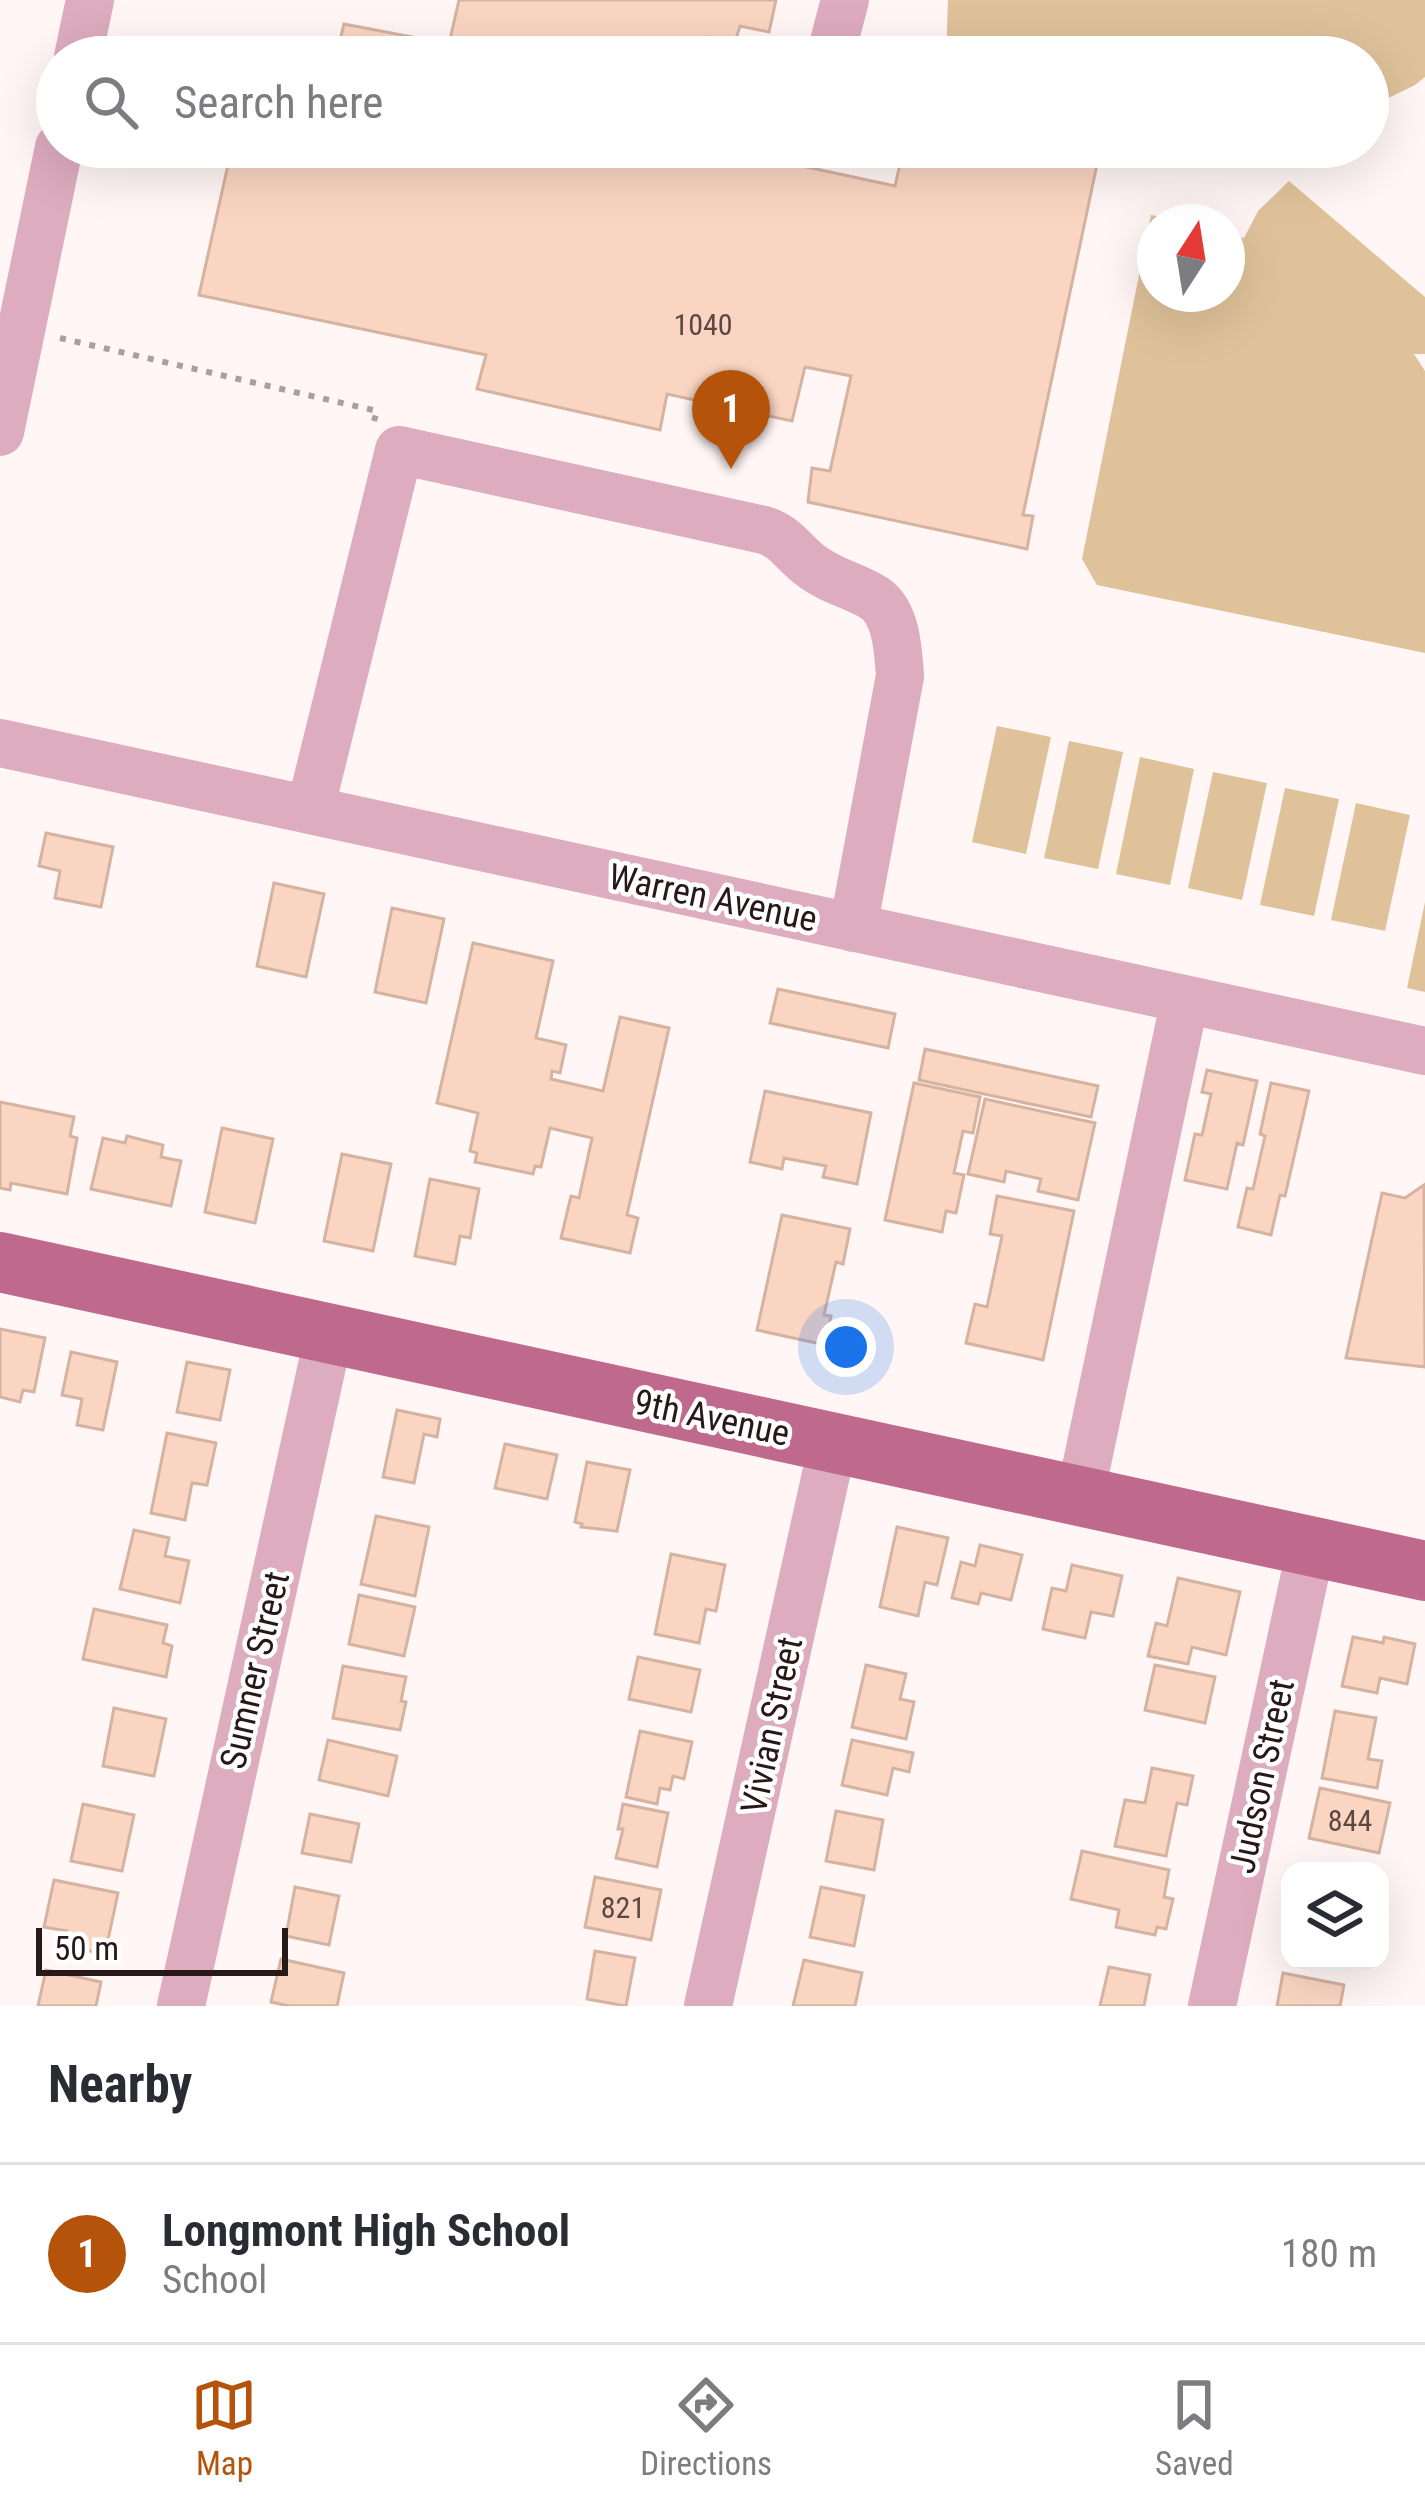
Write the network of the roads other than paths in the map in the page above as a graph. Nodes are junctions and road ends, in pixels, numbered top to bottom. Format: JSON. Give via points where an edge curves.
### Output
{"nodes":[{"id":1,"x":90,"y":0,"type":"edge"},
{"id":2,"x":845,"y":0,"type":"edge"},
{"id":3,"x":82,"y":36,"type":"edge"},
{"id":4,"x":836,"y":36,"type":"edge"},
{"id":5,"x":55,"y":168,"type":"edge"},
{"id":6,"x":0,"y":432,"type":"edge"},
{"id":7,"x":0,"y":743,"type":"edge"},
{"id":8,"x":310,"y":810,"type":"junction"},
{"id":9,"x":853,"y":928,"type":"junction"},
{"id":10,"x":1185,"y":999,"type":"junction"},
{"id":11,"x":1425,"y":1051,"type":"edge"},
{"id":12,"x":0,"y":1262,"type":"edge"},
{"id":13,"x":329,"y":1334,"type":"junction"},
{"id":14,"x":833,"y":1443,"type":"junction"},
{"id":15,"x":1079,"y":1496,"type":"junction"},
{"id":16,"x":1311,"y":1547,"type":"junction"},
{"id":17,"x":1425,"y":1571,"type":"edge"},
{"id":18,"x":181,"y":2006,"type":"edge"},
{"id":19,"x":708,"y":2006,"type":"edge"},
{"id":20,"x":1212,"y":2006,"type":"edge"}],
"edges":[{"from":1,"to":3,"type":"street"},
{"from":2,"to":4,"type":"street"},
{"from":5,"to":6,"type":"street"},
{"from":7,"to":8,"type":"street","name":"Warren Avenue"},
{"from":8,"to":9,"type":"street","name":"Warren Avenue"},
{"from":8,"to":9,"type":"street","via":[[398,450],[779,535],[812,567],[882,604],[900,676]]},
{"from":9,"to":10,"type":"street","name":"Warren Avenue"},
{"from":10,"to":11,"type":"street","name":"Warren Avenue"},
{"from":10,"to":15,"type":"street"},
{"from":12,"to":13,"type":"main road","name":"9th Avenue"},
{"from":13,"to":14,"type":"main road","name":"9th Avenue"},
{"from":13,"to":18,"type":"street","name":"Sumner Street"},
{"from":14,"to":15,"type":"main road","name":"9th Avenue"},
{"from":14,"to":19,"type":"street","name":"Vivian Street"},
{"from":15,"to":16,"type":"main road","name":"9th Avenue"},
{"from":16,"to":17,"type":"main road","name":"9th Avenue"},
{"from":16,"to":20,"type":"street","name":"Judson Street"}]}
